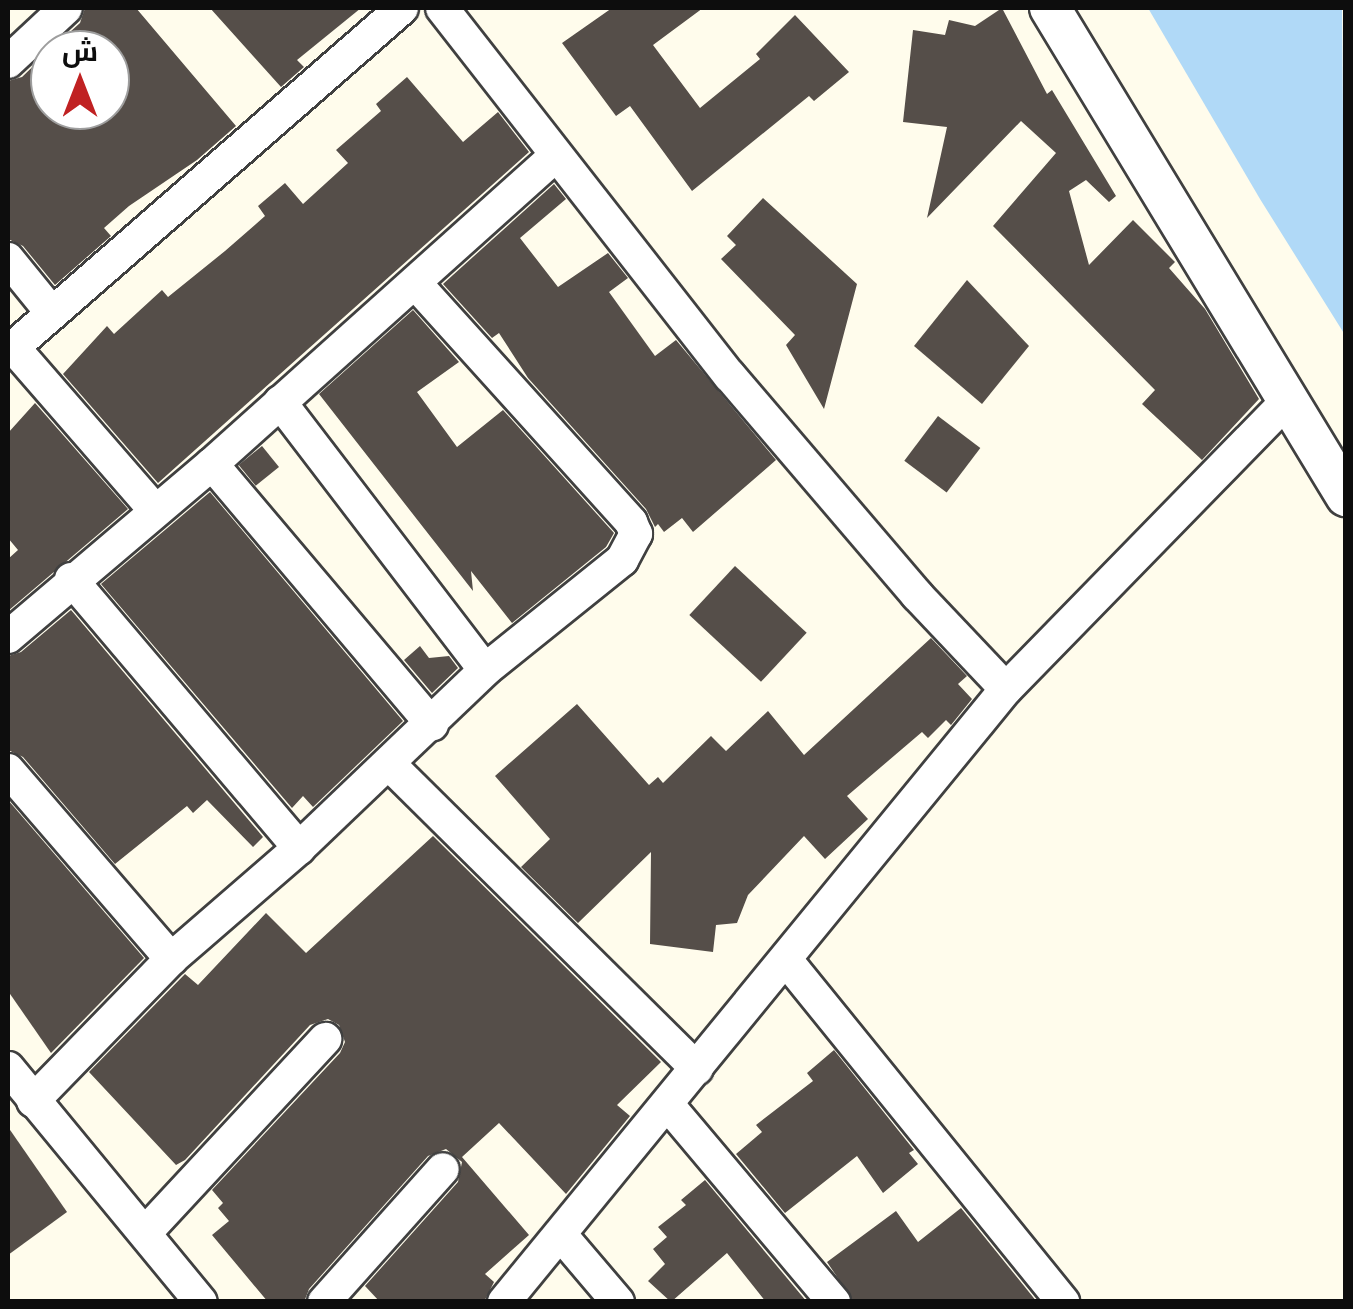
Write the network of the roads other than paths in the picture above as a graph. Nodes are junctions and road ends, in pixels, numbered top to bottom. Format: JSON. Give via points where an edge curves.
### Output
{"nodes":[{"id":1,"x":66,"y":8,"type":"edge"},
{"id":2,"x":402,"y":8,"type":"edge"},
{"id":3,"x":442,"y":8,"type":"edge"},
{"id":4,"x":1050,"y":8,"type":"edge"},
{"id":5,"x":8,"y":62,"type":"edge"},
{"id":6,"x":554,"y":157,"type":"junction"},
{"id":7,"x":8,"y":259,"type":"edge"},
{"id":8,"x":416,"y":284,"type":"junction"},
{"id":9,"x":51,"y":312,"type":"junction"},
{"id":10,"x":10,"y":349,"type":"edge"},
{"id":11,"x":1288,"y":400,"type":"junction"},
{"id":12,"x":280,"y":402,"type":"junction"},
{"id":13,"x":212,"y":464,"type":"junction"},
{"id":14,"x":1346,"y":496,"type":"edge"},
{"id":15,"x":154,"y":509,"type":"junction"},
{"id":16,"x":72,"y":579,"type":"junction"},
{"id":17,"x":8,"y":638,"type":"edge"},
{"id":18,"x":485,"y":670,"type":"junction"},
{"id":19,"x":1006,"y":689,"type":"junction"},
{"id":20,"x":432,"y":724,"type":"junction"},
{"id":21,"x":389,"y":764,"type":"junction"},
{"id":22,"x":8,"y":770,"type":"edge"},
{"id":23,"x":298,"y":848,"type":"junction"},
{"id":24,"x":171,"y":960,"type":"junction"},
{"id":25,"x":788,"y":961,"type":"junction"},
{"id":26,"x":325,"y":1040,"type":"dead end"},
{"id":27,"x":8,"y":1068,"type":"edge"},
{"id":28,"x":697,"y":1070,"type":"junction"},
{"id":29,"x":34,"y":1101,"type":"junction"},
{"id":30,"x":668,"y":1105,"type":"junction"},
{"id":31,"x":443,"y":1169,"type":"dead end"},
{"id":32,"x":144,"y":1234,"type":"junction"},
{"id":33,"x":562,"y":1235,"type":"junction"},
{"id":34,"x":200,"y":1302,"type":"edge"},
{"id":35,"x":324,"y":1302,"type":"edge"},
{"id":36,"x":504,"y":1302,"type":"edge"},
{"id":37,"x":618,"y":1302,"type":"edge"},
{"id":38,"x":834,"y":1302,"type":"edge"},
{"id":39,"x":1063,"y":1302,"type":"edge"}],
"edges":[{"from":1,"to":5,"type":"street"},
{"from":2,"to":9,"type":"street"},
{"from":3,"to":6,"type":"street"},
{"from":4,"to":11,"type":"street"},
{"from":6,"to":8,"type":"street"},
{"from":6,"to":19,"type":"street","via":[[742,391]]},
{"from":7,"to":9,"type":"street"},
{"from":8,"to":12,"type":"street"},
{"from":8,"to":18,"type":"street","via":[[636,534],[622,560]]},
{"from":9,"to":10,"type":"street"},
{"from":10,"to":15,"type":"street"},
{"from":11,"to":14,"type":"street"},
{"from":11,"to":19,"type":"street"},
{"from":12,"to":13,"type":"street"},
{"from":12,"to":18,"type":"street"},
{"from":13,"to":15,"type":"street"},
{"from":13,"to":20,"type":"street"},
{"from":15,"to":16,"type":"street"},
{"from":16,"to":17,"type":"street"},
{"from":16,"to":23,"type":"street"},
{"from":18,"to":20,"type":"street"},
{"from":19,"to":25,"type":"street"},
{"from":20,"to":21,"type":"street"},
{"from":21,"to":23,"type":"street"},
{"from":21,"to":28,"type":"street"},
{"from":22,"to":24,"type":"street"},
{"from":23,"to":24,"type":"street"},
{"from":24,"to":29,"type":"street"},
{"from":25,"to":28,"type":"street"},
{"from":25,"to":39,"type":"street"},
{"from":26,"to":32,"type":"street"},
{"from":27,"to":29,"type":"street"},
{"from":28,"to":30,"type":"street"},
{"from":29,"to":32,"type":"street"},
{"from":30,"to":33,"type":"street"},
{"from":30,"to":38,"type":"street"},
{"from":31,"to":35,"type":"street"},
{"from":32,"to":34,"type":"street"},
{"from":33,"to":36,"type":"street"},
{"from":33,"to":37,"type":"street"}]}
